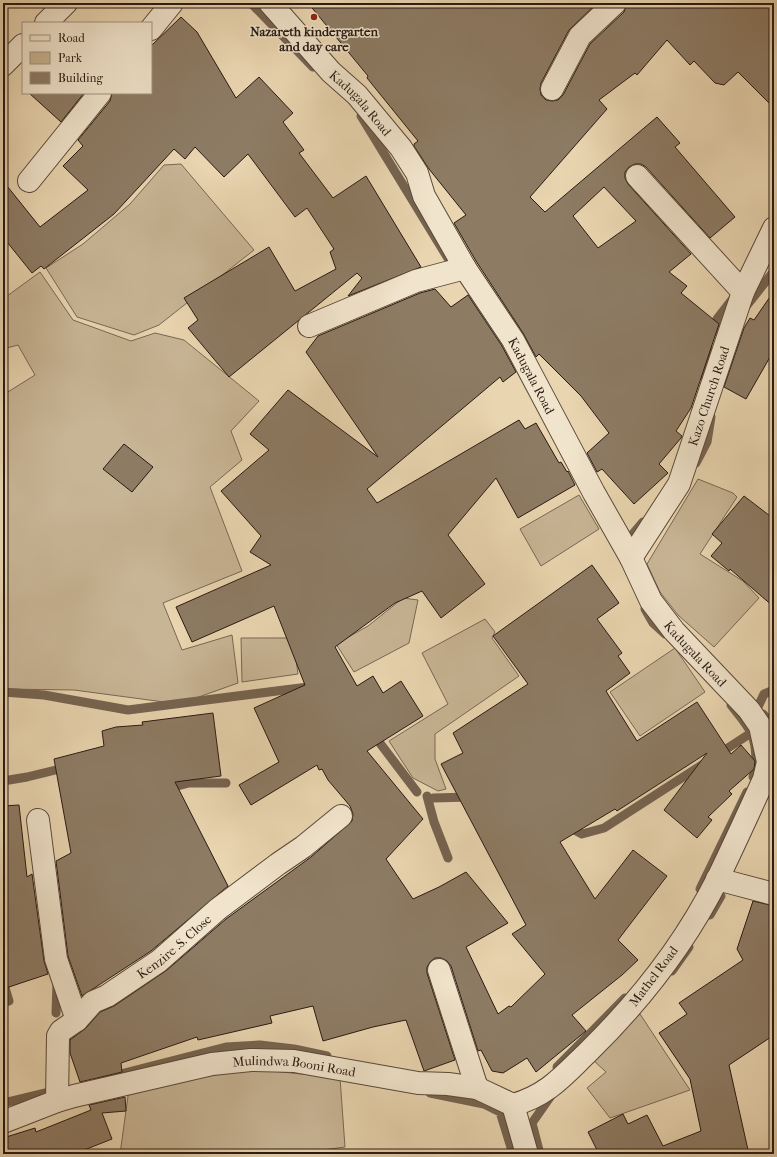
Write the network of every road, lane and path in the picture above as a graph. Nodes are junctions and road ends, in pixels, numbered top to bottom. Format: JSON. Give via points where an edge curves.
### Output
{"nodes":[{"id":1,"x":66,"y":3,"type":"edge"},
{"id":2,"x":172,"y":3,"type":"edge"},
{"id":3,"x":270,"y":3,"type":"edge"},
{"id":4,"x":615,"y":3,"type":"edge"},
{"id":5,"x":47,"y":22,"type":"edge"},
{"id":6,"x":152,"y":28,"type":"edge"},
{"id":7,"x":22,"y":46,"type":"edge"},
{"id":8,"x":3,"y":65,"type":"edge"},
{"id":9,"x":552,"y":89,"type":"dead end"},
{"id":10,"x":99,"y":94,"type":"edge"},
{"id":11,"x":637,"y":176,"type":"dead end"},
{"id":12,"x":29,"y":181,"type":"dead end"},
{"id":13,"x":774,"y":228,"type":"edge"},
{"id":14,"x":465,"y":268,"type":"junction"},
{"id":15,"x":743,"y":292,"type":"junction"},
{"id":16,"x":309,"y":326,"type":"dead end"},
{"id":17,"x":631,"y":558,"type":"junction"},
{"id":18,"x":768,"y":762,"type":"joint"},
{"id":19,"x":341,"y":816,"type":"dead end"},
{"id":20,"x":38,"y":820,"type":"dead end"},
{"id":21,"x":717,"y":879,"type":"junction"},
{"id":22,"x":774,"y":894,"type":"edge"},
{"id":23,"x":439,"y":970,"type":"dead end"},
{"id":24,"x":77,"y":1020,"type":"junction"},
{"id":25,"x":477,"y":1088,"type":"junction"},
{"id":26,"x":66,"y":1099,"type":"junction"},
{"id":27,"x":513,"y":1105,"type":"junction"},
{"id":28,"x":3,"y":1122,"type":"edge"},
{"id":29,"x":527,"y":1154,"type":"edge"}],
"edges":[{"from":1,"to":5,"type":"street"},
{"from":2,"to":6,"type":"street"},
{"from":3,"to":14,"type":"street","name":"Kadugala Road","via":[[331,72],[357,95],[401,148],[417,173],[424,196]]},
{"from":4,"to":9,"type":"street","via":[[580,36]]},
{"from":7,"to":8,"type":"street"},
{"from":10,"to":12,"type":"street"},
{"from":11,"to":15,"type":"street"},
{"from":13,"to":15,"type":"street","name":"Kazo Church Road"},
{"from":14,"to":16,"type":"street","via":[[416,281]]},
{"from":14,"to":17,"type":"street","name":"Kadugala Road","via":[[513,340]]},
{"from":15,"to":17,"type":"street","name":"Kazo Church Road","via":[[679,484]]},
{"from":17,"to":18,"type":"street","name":"Kadugala Road","via":[[651,601],[669,625],[749,710],[760,726]]},
{"from":18,"to":21,"type":"street","name":"Mathel Road","via":[[764,779]]},
{"from":19,"to":24,"type":"street","name":"Kenzire .S. Close","via":[[218,909],[160,961],[107,996],[93,1002]]},
{"from":20,"to":24,"type":"street","via":[[56,959]]},
{"from":21,"to":22,"type":"street"},
{"from":21,"to":27,"type":"street","name":"Mathel Road","via":[[664,965],[617,1024],[555,1084],[532,1100]]},
{"from":23,"to":25,"type":"street"},
{"from":24,"to":26,"type":"street","name":"Kenzire .S. Close","via":[[58,1036]]},
{"from":25,"to":26,"type":"street","name":"Mulindwa Booni Road","via":[[418,1083],[294,1061],[251,1060],[212,1064]]},
{"from":25,"to":27,"type":"street","name":"Mulindwa Booni Road"},
{"from":26,"to":28,"type":"street","name":"Mulindwa Booni Road"},
{"from":27,"to":29,"type":"street"}]}
